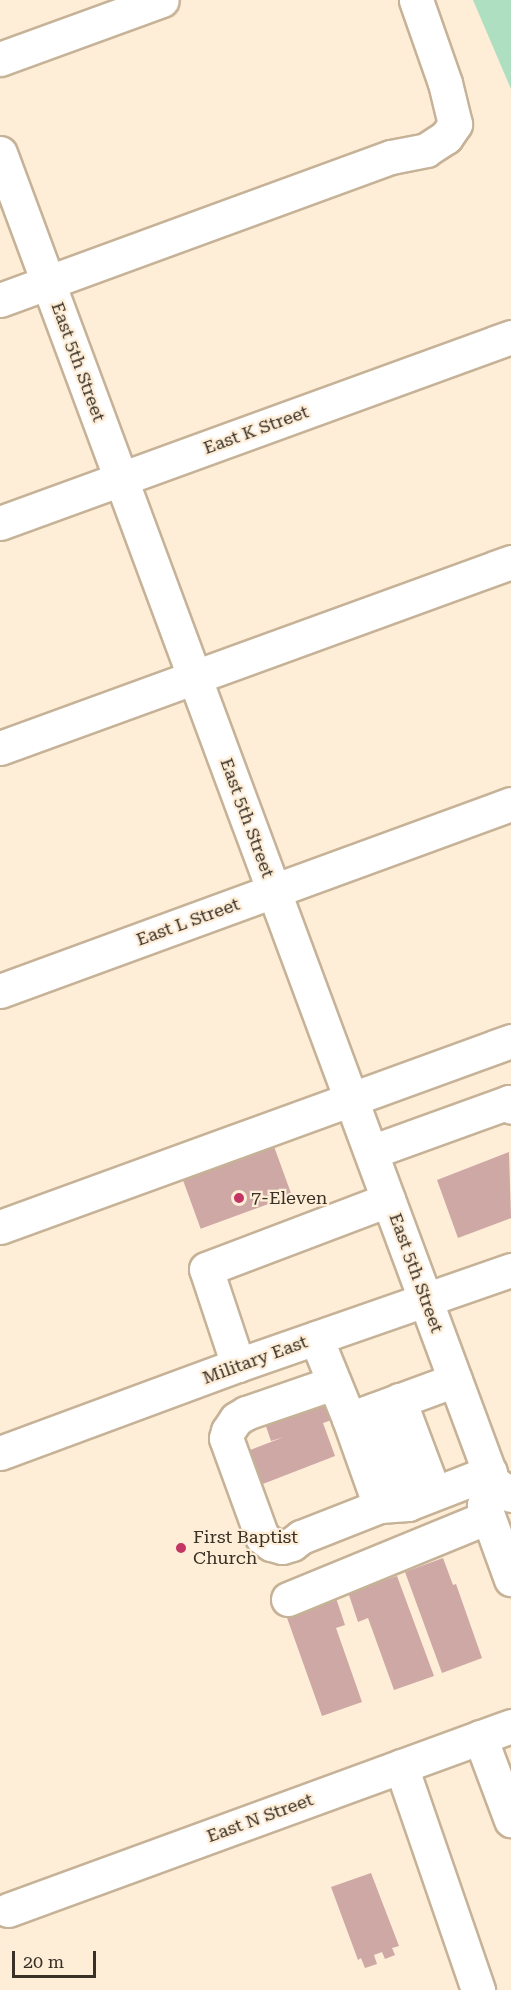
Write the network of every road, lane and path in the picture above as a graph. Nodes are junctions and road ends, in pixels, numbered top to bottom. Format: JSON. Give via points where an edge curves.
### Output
{"nodes":[{"id":1,"x":162,"y":0,"type":"edge"},
{"id":2,"x":416,"y":0,"type":"edge"},
{"id":3,"x":0,"y":59,"type":"edge"},
{"id":4,"x":0,"y":153,"type":"edge"},
{"id":5,"x":48,"y":282,"type":"junction"},
{"id":6,"x":0,"y":300,"type":"edge"},
{"id":7,"x":511,"y":337,"type":"edge"},
{"id":8,"x":121,"y":479,"type":"junction"},
{"id":9,"x":0,"y":523,"type":"edge"},
{"id":10,"x":511,"y":562,"type":"edge"},
{"id":11,"x":194,"y":676,"type":"junction"},
{"id":12,"x":0,"y":748,"type":"edge"},
{"id":13,"x":511,"y":804,"type":"edge"},
{"id":14,"x":274,"y":891,"type":"junction"},
{"id":15,"x":0,"y":991,"type":"edge"},
{"id":16,"x":511,"y":1041,"type":"edge"},
{"id":17,"x":351,"y":1100,"type":"junction"},
{"id":18,"x":511,"y":1107,"type":"edge"},
{"id":19,"x":371,"y":1152,"type":"junction"},
{"id":20,"x":388,"y":1200,"type":"junction"},
{"id":21,"x":0,"y":1227,"type":"edge"},
{"id":22,"x":511,"y":1270,"type":"edge"},
{"id":23,"x":426,"y":1300,"type":"junction"},
{"id":24,"x":315,"y":1338,"type":"junction"},
{"id":25,"x":238,"y":1365,"type":"junction"},
{"id":26,"x":455,"y":1380,"type":"junction"},
{"id":27,"x":333,"y":1383,"type":"junction"},
{"id":28,"x":374,"y":1410,"type":"junction"},
{"id":29,"x":0,"y":1453,"type":"edge"},
{"id":30,"x":496,"y":1492,"type":"edge"},
{"id":31,"x":407,"y":1501,"type":"junction"},
{"id":32,"x":511,"y":1579,"type":"edge"},
{"id":33,"x":288,"y":1599,"type":"dead end"},
{"id":34,"x":511,"y":1726,"type":"edge"},
{"id":35,"x":480,"y":1737,"type":"junction"},
{"id":36,"x":401,"y":1766,"type":"junction"},
{"id":37,"x":511,"y":1820,"type":"edge"},
{"id":38,"x":8,"y":1910,"type":"dead end"},
{"id":39,"x":478,"y":1990,"type":"edge"}],
"edges":[{"from":1,"to":3,"type":"street"},
{"from":2,"to":5,"type":"street","via":[[456,124],[446,137],[426,150],[391,157]]},
{"from":4,"to":5,"type":"street","name":"East 5th Street"},
{"from":5,"to":6,"type":"street"},
{"from":5,"to":8,"type":"street","name":"East 5th Street"},
{"from":7,"to":8,"type":"street","name":"East K Street"},
{"from":8,"to":9,"type":"street","name":"East K Street"},
{"from":8,"to":11,"type":"street","name":"East 5th Street"},
{"from":10,"to":11,"type":"street"},
{"from":11,"to":12,"type":"street"},
{"from":11,"to":14,"type":"street","name":"East 5th Street"},
{"from":13,"to":14,"type":"street","name":"East L Street"},
{"from":14,"to":15,"type":"street","name":"East L Street"},
{"from":14,"to":17,"type":"street","name":"East 5th Street"},
{"from":16,"to":17,"type":"street"},
{"from":17,"to":19,"type":"street","name":"East 5th Street"},
{"from":17,"to":21,"type":"street"},
{"from":18,"to":19,"type":"street","via":[[509,1102]]},
{"from":19,"to":20,"type":"street","name":"East 5th Street"},
{"from":20,"to":23,"type":"street","name":"East 5th Street"},
{"from":20,"to":25,"type":"street","via":[[206,1269]]},
{"from":22,"to":23,"type":"street","name":"Military East"},
{"from":23,"to":24,"type":"street","name":"Military East"},
{"from":23,"to":26,"type":"street","name":"East 5th Street"},
{"from":24,"to":25,"type":"street","name":"Military East"},
{"from":24,"to":27,"type":"street"},
{"from":25,"to":29,"type":"street","name":"Military East"},
{"from":26,"to":28,"type":"street"},
{"from":26,"to":30,"type":"street","name":"East 5th Street"},
{"from":27,"to":28,"type":"street"},
{"from":27,"to":31,"type":"street","via":[[246,1413],[228,1431],[226,1438],[262,1537],[282,1547]]},
{"from":28,"to":31,"type":"street"},
{"from":28,"to":31,"type":"street"},
{"from":30,"to":31,"type":"street"},
{"from":30,"to":32,"type":"street","name":"East 5th Street"},
{"from":30,"to":33,"type":"street"},
{"from":34,"to":35,"type":"street","name":"East N Street"},
{"from":35,"to":36,"type":"street","name":"East N Street"},
{"from":35,"to":37,"type":"street"},
{"from":36,"to":38,"type":"street","name":"East N Street"},
{"from":36,"to":39,"type":"street"}]}
